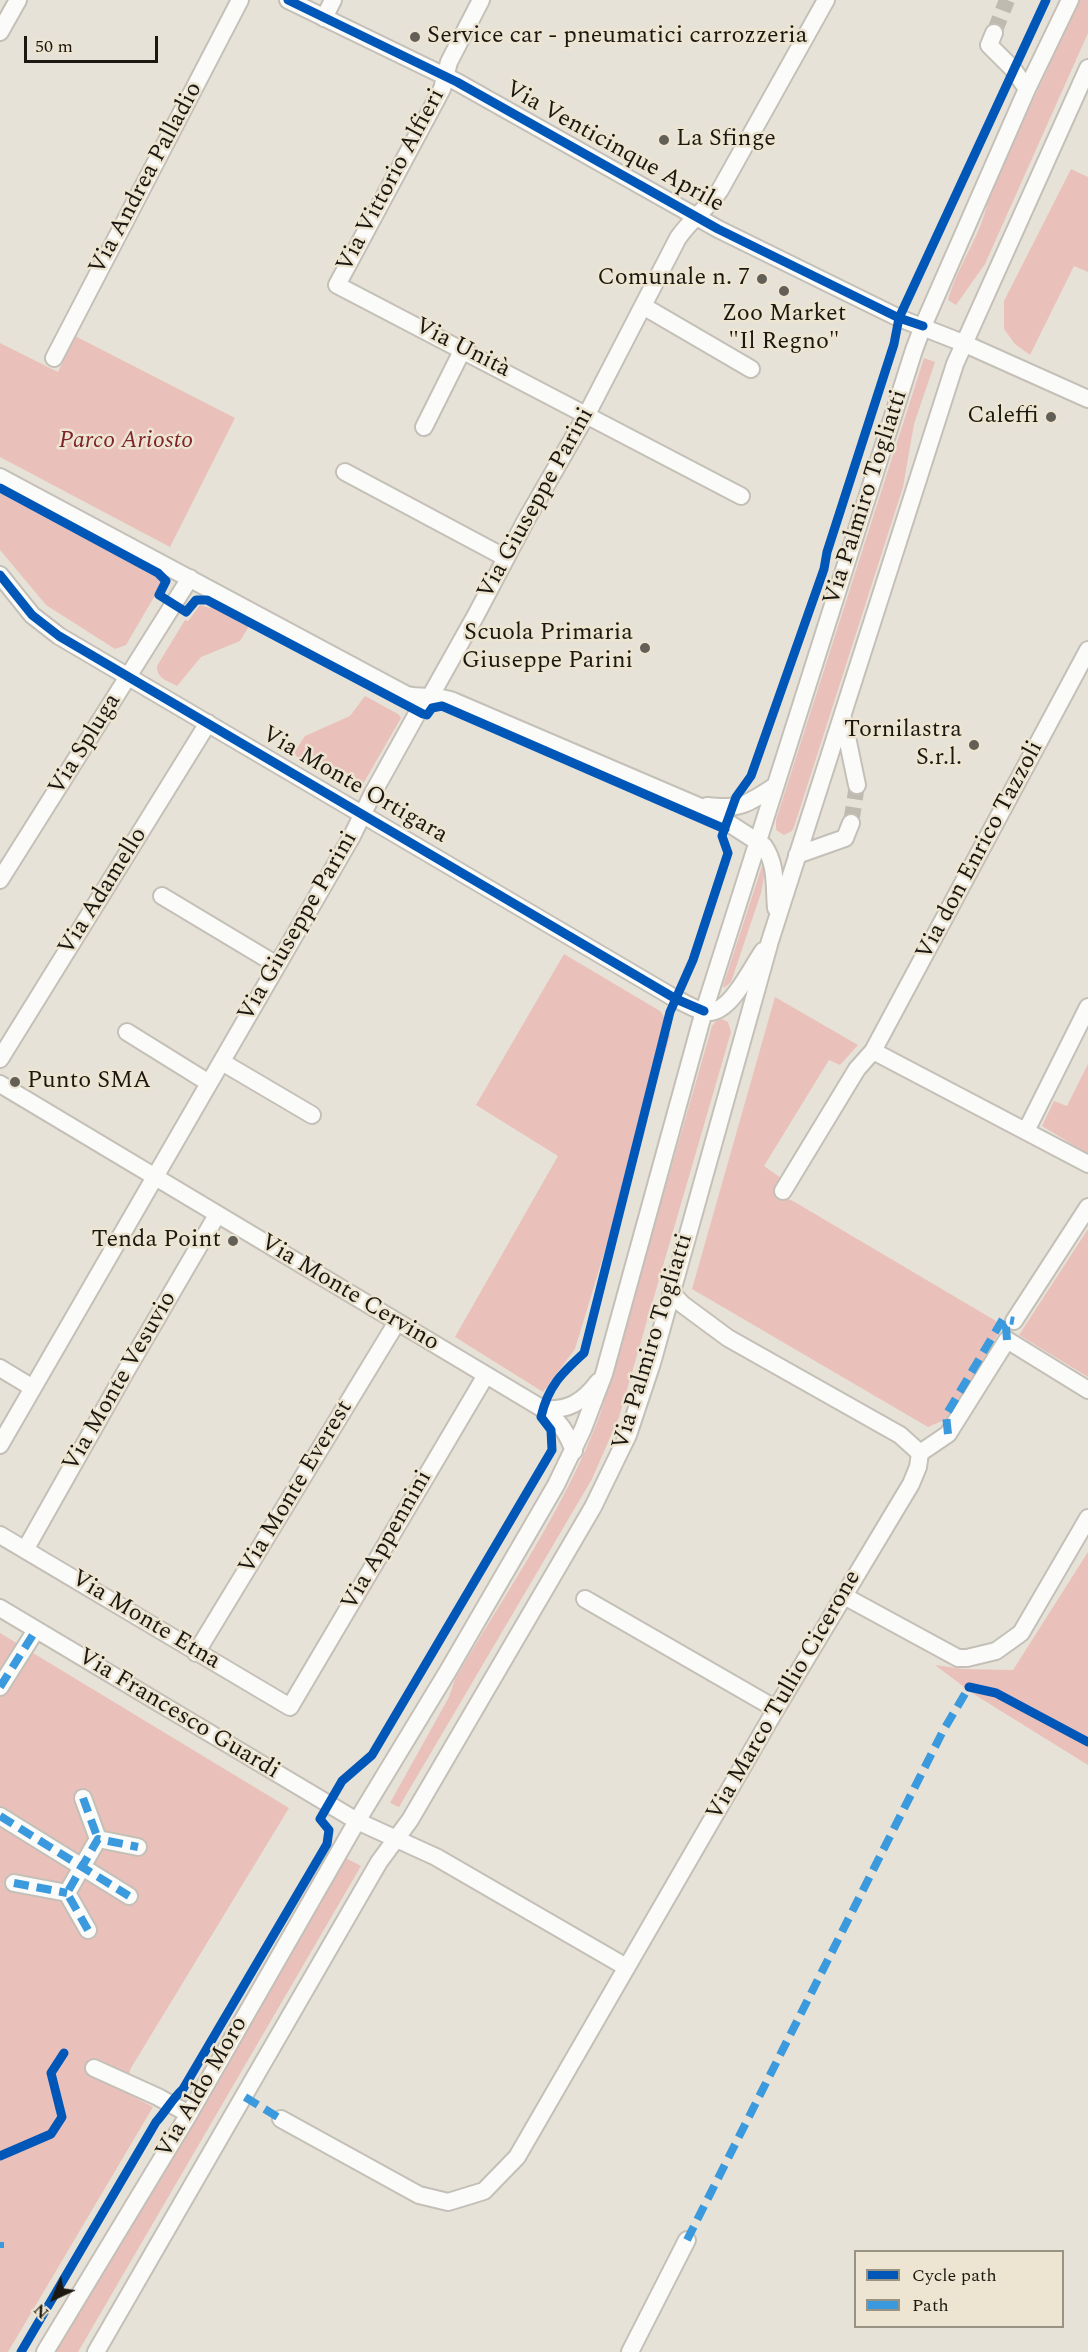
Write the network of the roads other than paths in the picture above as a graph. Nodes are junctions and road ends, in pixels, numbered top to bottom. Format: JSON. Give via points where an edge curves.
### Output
{"nodes":[{"id":1,"x":18,"y":0,"type":"edge"},
{"id":2,"x":240,"y":0,"type":"edge"},
{"id":3,"x":288,"y":0,"type":"edge"},
{"id":4,"x":333,"y":0,"type":"edge"},
{"id":5,"x":481,"y":0,"type":"edge"},
{"id":6,"x":826,"y":0,"type":"edge"},
{"id":7,"x":1070,"y":0,"type":"edge"},
{"id":8,"x":324,"y":18,"type":"junction"},
{"id":9,"x":0,"y":32,"type":"edge"},
{"id":10,"x":994,"y":33,"type":"tunnel mouth"},
{"id":11,"x":1088,"y":68,"type":"edge"},
{"id":12,"x":446,"y":76,"type":"junction"},
{"id":13,"x":1027,"y":89,"type":"junction"},
{"id":14,"x":695,"y":217,"type":"junction"},
{"id":15,"x":337,"y":285,"type":"joint"},
{"id":16,"x":643,"y":306,"type":"junction"},
{"id":17,"x":923,"y":326,"type":"junction"},
{"id":18,"x":963,"y":343,"type":"junction"},
{"id":19,"x":464,"y":349,"type":"junction"},
{"id":20,"x":54,"y":358,"type":"dead end"},
{"id":21,"x":751,"y":369,"type":"dead end"},
{"id":22,"x":1088,"y":399,"type":"edge"},
{"id":23,"x":587,"y":414,"type":"junction"},
{"id":24,"x":424,"y":427,"type":"dead end"},
{"id":25,"x":345,"y":472,"type":"dead end"},
{"id":26,"x":0,"y":477,"type":"edge"},
{"id":27,"x":741,"y":496,"type":"dead end"},
{"id":28,"x":506,"y":558,"type":"junction"},
{"id":29,"x":0,"y":575,"type":"edge"},
{"id":30,"x":190,"y":578,"type":"junction"},
{"id":31,"x":1088,"y":650,"type":"edge"},
{"id":32,"x":130,"y":677,"type":"junction"},
{"id":33,"x":429,"y":697,"type":"junction"},
{"id":34,"x":842,"y":716,"type":"junction"},
{"id":35,"x":208,"y":723,"type":"junction"},
{"id":36,"x":857,"y":785,"type":"tunnel mouth"},
{"id":37,"x":775,"y":786,"type":"junction"},
{"id":38,"x":685,"y":801,"type":"junction"},
{"id":39,"x":364,"y":815,"type":"junction"},
{"id":40,"x":851,"y":823,"type":"tunnel mouth"},
{"id":41,"x":758,"y":842,"type":"junction"},
{"id":42,"x":797,"y":855,"type":"junction"},
{"id":43,"x":0,"y":880,"type":"edge"},
{"id":44,"x":162,"y":896,"type":"dead end"},
{"id":45,"x":777,"y":917,"type":"junction"},
{"id":46,"x":770,"y":941,"type":"junction"},
{"id":47,"x":277,"y":965,"type":"junction"},
{"id":48,"x":1088,"y":1007,"type":"edge"},
{"id":49,"x":704,"y":1011,"type":"junction"},
{"id":50,"x":127,"y":1032,"type":"dead end"},
{"id":51,"x":873,"y":1051,"type":"junction"},
{"id":52,"x":0,"y":1059,"type":"edge"},
{"id":53,"x":222,"y":1062,"type":"junction"},
{"id":54,"x":209,"y":1083,"type":"junction"},
{"id":55,"x":0,"y":1084,"type":"edge"},
{"id":56,"x":312,"y":1115,"type":"dead end"},
{"id":57,"x":1026,"y":1131,"type":"junction"},
{"id":58,"x":1088,"y":1164,"type":"edge"},
{"id":59,"x":154,"y":1178,"type":"junction"},
{"id":60,"x":783,"y":1191,"type":"dead end"},
{"id":61,"x":1088,"y":1207,"type":"edge"},
{"id":62,"x":217,"y":1215,"type":"junction"},
{"id":63,"x":672,"y":1292,"type":"junction"},
{"id":64,"x":1014,"y":1321,"type":"dead end"},
{"id":65,"x":397,"y":1322,"type":"junction"},
{"id":66,"x":0,"y":1368,"type":"edge"},
{"id":67,"x":604,"y":1374,"type":"junction"},
{"id":68,"x":486,"y":1375,"type":"junction"},
{"id":69,"x":33,"y":1388,"type":"junction"},
{"id":70,"x":1088,"y":1390,"type":"edge"},
{"id":71,"x":543,"y":1409,"type":"junction"},
{"id":72,"x":0,"y":1445,"type":"edge"},
{"id":73,"x":574,"y":1451,"type":"junction"},
{"id":74,"x":920,"y":1453,"type":"junction"},
{"id":75,"x":1088,"y":1518,"type":"edge"},
{"id":76,"x":0,"y":1535,"type":"edge"},
{"id":77,"x":25,"y":1550,"type":"junction"},
{"id":78,"x":844,"y":1596,"type":"junction"},
{"id":79,"x":585,"y":1599,"type":"dead end"},
{"id":80,"x":0,"y":1608,"type":"edge"},
{"id":81,"x":36,"y":1630,"type":"junction"},
{"id":82,"x":196,"y":1653,"type":"junction"},
{"id":83,"x":0,"y":1687,"type":"edge"},
{"id":84,"x":290,"y":1707,"type":"joint"},
{"id":85,"x":776,"y":1709,"type":"junction"},
{"id":86,"x":83,"y":1798,"type":"dead end"},
{"id":87,"x":0,"y":1816,"type":"edge"},
{"id":88,"x":357,"y":1821,"type":"junction"},
{"id":89,"x":98,"y":1839,"type":"junction"},
{"id":90,"x":398,"y":1839,"type":"junction"},
{"id":91,"x":138,"y":1847,"type":"dead end"},
{"id":92,"x":82,"y":1867,"type":"junction"},
{"id":93,"x":14,"y":1883,"type":"dead end"},
{"id":94,"x":67,"y":1893,"type":"junction"},
{"id":95,"x":129,"y":1896,"type":"dead end"},
{"id":96,"x":88,"y":1930,"type":"dead end"},
{"id":97,"x":626,"y":1967,"type":"junction"},
{"id":98,"x":94,"y":2068,"type":"dead end"},
{"id":99,"x":189,"y":2114,"type":"junction"},
{"id":100,"x":281,"y":2119,"type":"dead end"},
{"id":101,"x":687,"y":2240,"type":"dead end"},
{"id":102,"x":45,"y":2352,"type":"edge"},
{"id":103,"x":96,"y":2352,"type":"edge"},
{"id":104,"x":630,"y":2352,"type":"edge"}],
"edges":[{"from":1,"to":9,"type":"street"},
{"from":2,"to":20,"type":"street","name":"Via Andrea Palladio"},
{"from":3,"to":8,"type":"street","name":"Via Venticinque Aprile"},
{"from":4,"to":8,"type":"street"},
{"from":5,"to":12,"type":"street","name":"Via Vittorio Alfieri","via":[[449,62]]},
{"from":6,"to":14,"type":"street","name":"Via Giuseppe Parini","via":[[720,190]]},
{"from":7,"to":13,"type":"street","name":"Via Palmiro Togliatti"},
{"from":8,"to":12,"type":"street","name":"Via Venticinque Aprile"},
{"from":10,"to":13,"type":"street","via":[[989,45]]},
{"from":11,"to":18,"type":"street","name":"Via Palmiro Togliatti"},
{"from":12,"to":14,"type":"street","name":"Via Venticinque Aprile"},
{"from":12,"to":15,"type":"street","name":"Via Vittorio Alfieri"},
{"from":13,"to":17,"type":"street","name":"Via Palmiro Togliatti"},
{"from":14,"to":16,"type":"street","name":"Via Giuseppe Parini","via":[[678,238]]},
{"from":14,"to":17,"type":"street","name":"Via Venticinque Aprile","via":[[899,318]]},
{"from":15,"to":19,"type":"street","name":"Via Unità"},
{"from":16,"to":21,"type":"street"},
{"from":16,"to":23,"type":"street","name":"Via Giuseppe Parini"},
{"from":17,"to":18,"type":"street","name":"Via Venticinque Aprile"},
{"from":17,"to":37,"type":"street","name":"Via Palmiro Togliatti"},
{"from":18,"to":22,"type":"street","name":"Via Venticinque Aprile"},
{"from":18,"to":34,"type":"street","name":"Via Palmiro Togliatti"},
{"from":19,"to":23,"type":"street","name":"Via Unità"},
{"from":19,"to":24,"type":"street"},
{"from":23,"to":27,"type":"street","name":"Via Unità"},
{"from":23,"to":28,"type":"street","name":"Via Giuseppe Parini"},
{"from":25,"to":28,"type":"street"},
{"from":26,"to":30,"type":"street"},
{"from":28,"to":33,"type":"street","name":"Via Giuseppe Parini"},
{"from":29,"to":32,"type":"street","name":"Via Monte Ortigara","via":[[41,623]]},
{"from":30,"to":32,"type":"street","name":"Via Spluga"},
{"from":30,"to":33,"type":"street","via":[[398,691]]},
{"from":31,"to":51,"type":"street","name":"Via don Enrico Tazzoli"},
{"from":32,"to":35,"type":"street","name":"Via Monte Ortigara"},
{"from":32,"to":43,"type":"street","name":"Via Spluga"},
{"from":33,"to":38,"type":"street","via":[[453,701]]},
{"from":33,"to":39,"type":"street","name":"Via Giuseppe Parini"},
{"from":34,"to":36,"type":"street"},
{"from":34,"to":42,"type":"street","name":"Via Palmiro Togliatti"},
{"from":35,"to":39,"type":"street","name":"Via Monte Ortigara"},
{"from":35,"to":52,"type":"street","name":"Via Adamello"},
{"from":37,"to":38,"type":"street","via":[[732,808]]},
{"from":37,"to":41,"type":"street","name":"Via Palmiro Togliatti"},
{"from":38,"to":41,"type":"street","via":[[719,816]]},
{"from":39,"to":47,"type":"street","name":"Via Giuseppe Parini"},
{"from":39,"to":49,"type":"street","name":"Via Monte Ortigara","via":[[676,999]]},
{"from":40,"to":42,"type":"street","via":[[845,838]]},
{"from":41,"to":45,"type":"street","via":[[773,863]]},
{"from":41,"to":49,"type":"street","name":"Via Palmiro Togliatti"},
{"from":42,"to":45,"type":"street","name":"Via Palmiro Togliatti"},
{"from":44,"to":47,"type":"street"},
{"from":45,"to":46,"type":"street","name":"Via Palmiro Togliatti"},
{"from":46,"to":49,"type":"street","name":"Via Palmiro Togliatti","via":[[731,999],[719,1010]]},
{"from":46,"to":63,"type":"street","name":"Via Palmiro Togliatti"},
{"from":47,"to":53,"type":"street","name":"Via Giuseppe Parini"},
{"from":48,"to":57,"type":"street"},
{"from":49,"to":67,"type":"street","name":"Via Palmiro Togliatti"},
{"from":50,"to":54,"type":"street"},
{"from":51,"to":57,"type":"street"},
{"from":51,"to":60,"type":"street","name":"Via don Enrico Tazzoli","via":[[857,1069]]},
{"from":53,"to":54,"type":"street","name":"Via Giuseppe Parini"},
{"from":53,"to":56,"type":"street"},
{"from":54,"to":59,"type":"street","name":"Via Giuseppe Parini"},
{"from":55,"to":59,"type":"street","name":"Via Monte Cervino"},
{"from":57,"to":58,"type":"street"},
{"from":59,"to":62,"type":"street","name":"Via Monte Cervino"},
{"from":59,"to":69,"type":"street","name":"Via Giuseppe Parini"},
{"from":61,"to":64,"type":"street"},
{"from":62,"to":65,"type":"street","name":"Via Monte Cervino"},
{"from":62,"to":77,"type":"street","name":"Via Monte Vesuvio"},
{"from":63,"to":74,"type":"street","via":[[714,1329],[900,1435]]},
{"from":63,"to":90,"type":"street","name":"Via Palmiro Togliatti","via":[[640,1404],[605,1485]]},
{"from":65,"to":68,"type":"street","name":"Via Monte Cervino"},
{"from":65,"to":82,"type":"street","name":"Via Monte Everest"},
{"from":66,"to":69,"type":"street"},
{"from":67,"to":71,"type":"street","via":[[573,1406]]},
{"from":67,"to":73,"type":"street","name":"Via Palmiro Togliatti"},
{"from":68,"to":71,"type":"street","name":"Via Monte Cervino"},
{"from":68,"to":84,"type":"street","name":"Via Appennini"},
{"from":69,"to":72,"type":"street","name":"Via Giuseppe Parini"},
{"from":70,"to":74,"type":"street","via":[[1007,1340],[948,1434]]},
{"from":71,"to":73,"type":"street","name":"Via Monte Cervino","via":[[564,1429]]},
{"from":73,"to":88,"type":"street","name":"Via Palmiro Togliatti"},
{"from":74,"to":78,"type":"street","name":"Via Marco Tullio Cicerone","via":[[910,1484]]},
{"from":75,"to":78,"type":"street","via":[[1021,1633],[996,1651],[958,1658]]},
{"from":76,"to":77,"type":"street","name":"Via Monte Etna"},
{"from":77,"to":82,"type":"street","name":"Via Monte Etna"},
{"from":78,"to":85,"type":"street","name":"Via Marco Tullio Cicerone"},
{"from":79,"to":85,"type":"street"},
{"from":80,"to":81,"type":"street","name":"Via Francesco Guardi"},
{"from":81,"to":83,"type":"street"},
{"from":81,"to":88,"type":"street","name":"Via Francesco Guardi"},
{"from":82,"to":84,"type":"street","name":"Via Monte Etna"},
{"from":85,"to":97,"type":"street","name":"Via Marco Tullio Cicerone"},
{"from":86,"to":89,"type":"street"},
{"from":87,"to":92,"type":"street"},
{"from":88,"to":90,"type":"street","name":"Via Francesco Guardi"},
{"from":88,"to":99,"type":"street","name":"Via Aldo Moro"},
{"from":89,"to":91,"type":"street"},
{"from":89,"to":92,"type":"street"},
{"from":90,"to":97,"type":"street"},
{"from":90,"to":103,"type":"street","name":"Via Aldo Moro","via":[[379,1862]]},
{"from":92,"to":94,"type":"street"},
{"from":92,"to":95,"type":"street"},
{"from":93,"to":94,"type":"street"},
{"from":94,"to":96,"type":"street"},
{"from":97,"to":100,"type":"street","name":"Via Marco Tullio Cicerone","via":[[517,2157],[484,2191],[448,2202],[419,2195]]},
{"from":98,"to":99,"type":"street"},
{"from":99,"to":102,"type":"street","name":"Via Aldo Moro"},
{"from":101,"to":104,"type":"street"}]}
